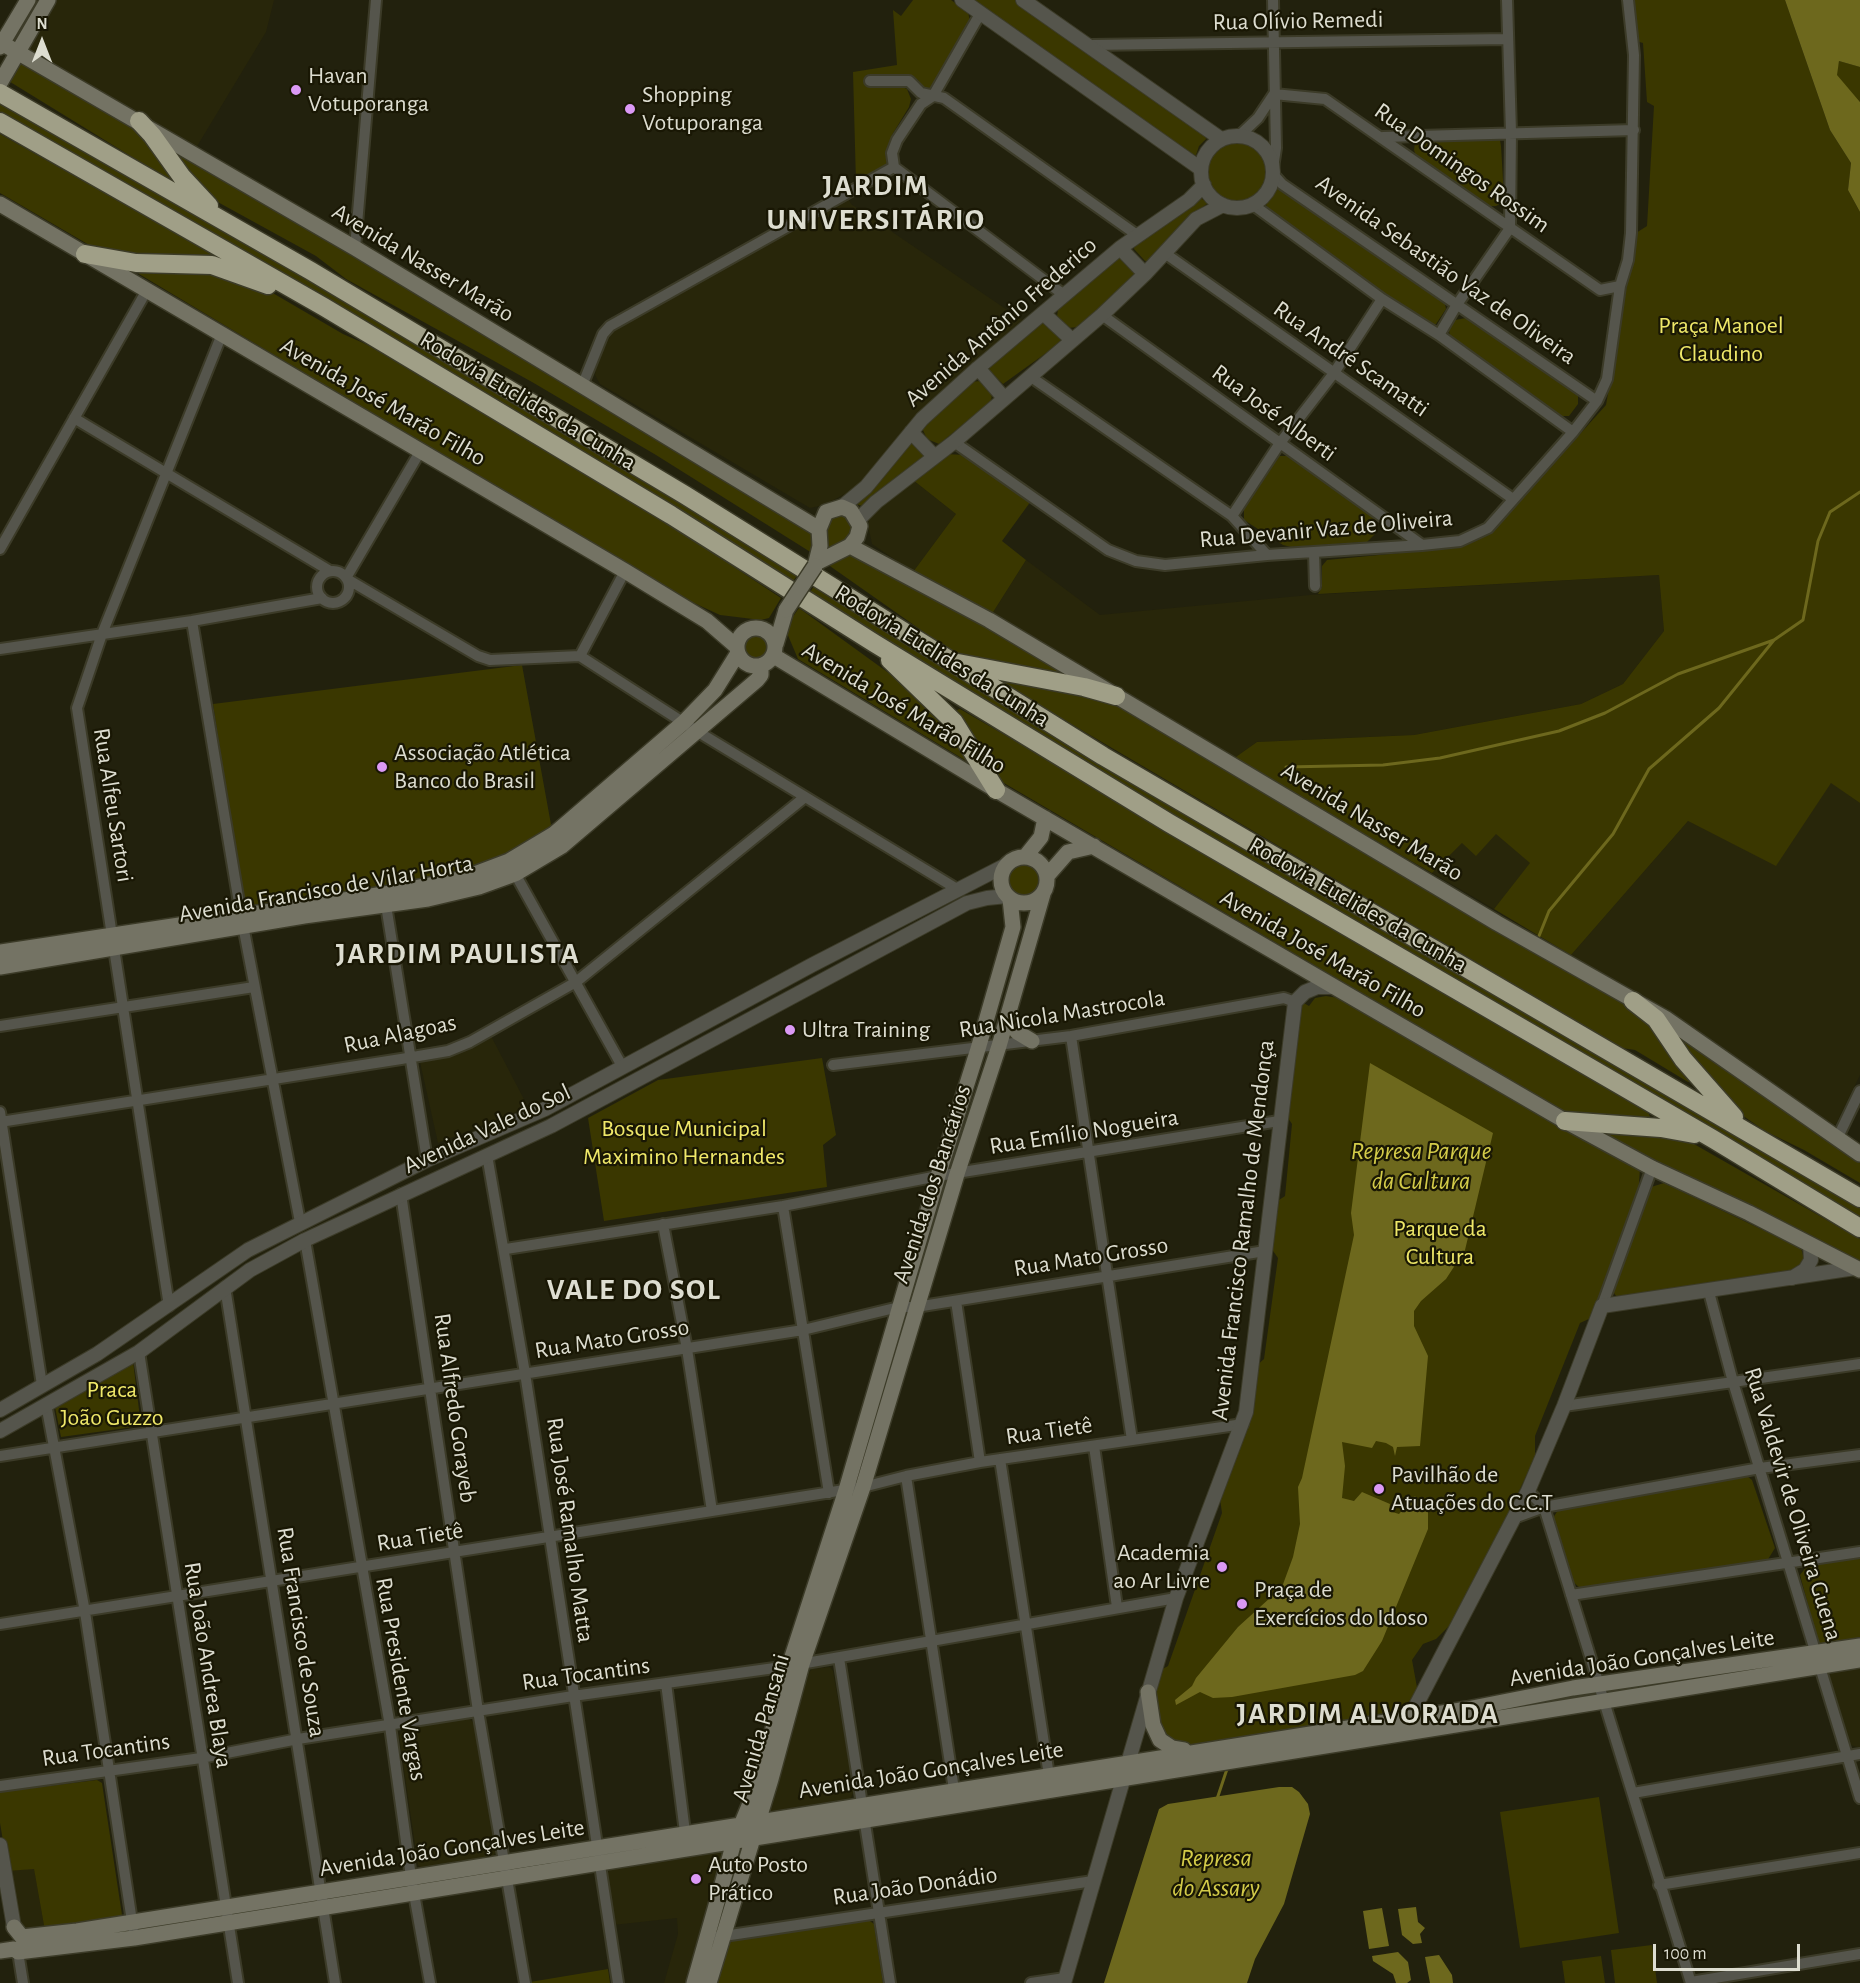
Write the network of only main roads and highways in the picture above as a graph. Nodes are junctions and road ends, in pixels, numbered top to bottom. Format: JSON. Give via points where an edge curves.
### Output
{"nodes":[{"id":1,"x":28,"y":0,"type":"edge"},
{"id":2,"x":48,"y":0,"type":"edge"},
{"id":3,"x":1,"y":44,"type":"edge"},
{"id":4,"x":18,"y":54,"type":"junction"},
{"id":5,"x":0,"y":83,"type":"edge"},
{"id":6,"x":7,"y":97,"type":"edge"},
{"id":7,"x":139,"y":121,"type":"junction"},
{"id":8,"x":3,"y":123,"type":"edge"},
{"id":9,"x":0,"y":204,"type":"edge"},
{"id":10,"x":223,"y":221,"type":"junction"},
{"id":11,"x":85,"y":254,"type":"junction"},
{"id":12,"x":324,"y":307,"type":"junction"},
{"id":13,"x":819,"y":528,"type":"junction"},
{"id":14,"x":850,"y":546,"type":"junction"},
{"id":15,"x":816,"y":564,"type":"junction"},
{"id":16,"x":785,"y":611,"type":"junction"},
{"id":17,"x":753,"y":628,"type":"junction"},
{"id":18,"x":874,"y":643,"type":"junction"},
{"id":19,"x":737,"y":650,"type":"junction"},
{"id":20,"x":775,"y":650,"type":"junction"},
{"id":21,"x":948,"y":660,"type":"junction"},
{"id":22,"x":761,"y":667,"type":"junction"},
{"id":23,"x":1116,"y":696,"type":"junction"},
{"id":24,"x":690,"y":726,"type":"junction"},
{"id":25,"x":996,"y":790,"type":"junction"},
{"id":26,"x":1045,"y":818,"type":"junction"},
{"id":27,"x":1094,"y":846,"type":"junction"},
{"id":28,"x":1025,"y":857,"type":"junction"},
{"id":29,"x":1047,"y":876,"type":"junction"},
{"id":30,"x":1043,"y":894,"type":"junction"},
{"id":31,"x":1009,"y":898,"type":"junction"},
{"id":32,"x":112,"y":940,"type":"junction"},
{"id":33,"x":0,"y":952,"type":"edge"},
{"id":34,"x":0,"y":967,"type":"edge"},
{"id":35,"x":1633,"y":1001,"type":"junction"},
{"id":36,"x":1007,"y":1018,"type":"junction"},
{"id":37,"x":1032,"y":1041,"type":"road end"},
{"id":38,"x":1565,"y":1121,"type":"junction"},
{"id":39,"x":1750,"y":1133,"type":"junction"},
{"id":40,"x":1713,"y":1139,"type":"junction"},
{"id":41,"x":1860,"y":1154,"type":"edge"},
{"id":42,"x":1860,"y":1198,"type":"edge"},
{"id":43,"x":1860,"y":1228,"type":"edge"},
{"id":44,"x":1858,"y":1269,"type":"edge"},
{"id":45,"x":863,"y":1487,"type":"joint"},
{"id":46,"x":846,"y":1490,"type":"joint"},
{"id":47,"x":1860,"y":1646,"type":"edge"},
{"id":48,"x":1818,"y":1660,"type":"junction"},
{"id":49,"x":1860,"y":1660,"type":"edge"},
{"id":50,"x":796,"y":1665,"type":"junction"},
{"id":51,"x":1705,"y":1678,"type":"junction"},
{"id":52,"x":1573,"y":1688,"type":"junction"},
{"id":53,"x":1148,"y":1692,"type":"road end"},
{"id":54,"x":1576,"y":1704,"type":"junction"},
{"id":55,"x":1190,"y":1752,"type":"junction"},
{"id":56,"x":1008,"y":1780,"type":"junction"},
{"id":57,"x":908,"y":1796,"type":"junction"},
{"id":58,"x":1012,"y":1798,"type":"junction"},
{"id":59,"x":815,"y":1811,"type":"junction"},
{"id":60,"x":910,"y":1814,"type":"junction"},
{"id":61,"x":758,"y":1821,"type":"junction"},
{"id":62,"x":742,"y":1823,"type":"junction"},
{"id":63,"x":815,"y":1829,"type":"junction"},
{"id":64,"x":643,"y":1840,"type":"junction"},
{"id":65,"x":751,"y":1840,"type":"junction"},
{"id":66,"x":734,"y":1842,"type":"junction"},
{"id":67,"x":550,"y":1855,"type":"junction"},
{"id":68,"x":601,"y":1856,"type":"junction"},
{"id":69,"x":645,"y":1856,"type":"junction"},
{"id":70,"x":457,"y":1869,"type":"junction"},
{"id":71,"x":553,"y":1871,"type":"junction"},
{"id":72,"x":364,"y":1884,"type":"junction"},
{"id":73,"x":460,"y":1886,"type":"junction"},
{"id":74,"x":271,"y":1900,"type":"junction"},
{"id":75,"x":368,"y":1900,"type":"junction"},
{"id":76,"x":178,"y":1915,"type":"junction"},
{"id":77,"x":274,"y":1916,"type":"junction"},
{"id":78,"x":133,"y":1930,"type":"junction"},
{"id":79,"x":180,"y":1930,"type":"junction"},
{"id":80,"x":715,"y":1937,"type":"junction"},
{"id":81,"x":78,"y":1938,"type":"junction"},
{"id":82,"x":11,"y":1951,"type":"edge"},
{"id":83,"x":694,"y":1983,"type":"edge"},
{"id":84,"x":708,"y":1983,"type":"edge"}],
"edges":[{"from":1,"to":3,"type":"main road"},
{"from":2,"to":4,"type":"main road"},
{"from":3,"to":4,"type":"main road","name":"Avenida Nasser Marão"},
{"from":4,"to":5,"type":"main road"},
{"from":4,"to":7,"type":"main road","name":"Avenida Nasser Marão"},
{"from":6,"to":10,"type":"highway","name":"Rodovia Euclides da Cunha"},
{"from":7,"to":10,"type":"highway","via":[[182,177]]},
{"from":7,"to":13,"type":"main road","name":"Avenida Nasser Marão"},
{"from":8,"to":12,"type":"highway","name":"Rodovia Euclides da Cunha"},
{"from":9,"to":11,"type":"main road","name":"Avenida José Marão Filho"},
{"from":10,"to":21,"type":"highway","name":"Rodovia Euclides da Cunha","via":[[686,495]]},
{"from":11,"to":12,"type":"highway","via":[[136,263],[212,265]]},
{"from":11,"to":19,"type":"main road","name":"Avenida José Marão Filho","via":[[625,571],[707,621],[725,634]]},
{"from":12,"to":18,"type":"highway","name":"Rodovia Euclides da Cunha","via":[[671,515]]},
{"from":13,"to":14,"type":"main road","name":"Avenida Antônio Frederico","via":[[826,512],[842,507],[851,511],[858,520],[859,532]]},
{"from":13,"to":15,"type":"main road"},
{"from":14,"to":15,"type":"main road"},
{"from":14,"to":23,"type":"main road","name":"Avenida Nasser Marão","via":[[989,620]]},
{"from":15,"to":16,"type":"main road","bridge":true},
{"from":16,"to":17,"type":"main road"},
{"from":16,"to":20,"type":"main road"},
{"from":17,"to":19,"type":"main road","via":[[740,637]]},
{"from":17,"to":20,"type":"main road","via":[[770,633]]},
{"from":18,"to":25,"type":"highway","via":[[954,722]]},
{"from":18,"to":40,"type":"highway","name":"Rodovia Euclides da Cunha","via":[[1169,823]]},
{"from":19,"to":22,"type":"main road","via":[[746,664]]},
{"from":19,"to":24,"type":"main road","name":"Avenida Francisco de Vilar Horta","via":[[716,690]]},
{"from":20,"to":22,"type":"main road"},
{"from":20,"to":25,"type":"main road","name":"Avenida José Marão Filho"},
{"from":21,"to":23,"type":"highway"},
{"from":21,"to":39,"type":"highway","name":"Rodovia Euclides da Cunha","via":[[1103,756]]},
{"from":22,"to":24,"type":"main road","name":"Avenida Francisco de Vilar Horta","via":[[757,680]]},
{"from":23,"to":35,"type":"main road","name":"Avenida Nasser Marão"},
{"from":24,"to":32,"type":"main road","name":"Avenida Francisco de Vilar Horta","via":[[602,802],[512,867],[385,899]]},
{"from":25,"to":26,"type":"main road","name":"Avenida José Marão Filho"},
{"from":26,"to":27,"type":"main road","name":"Avenida José Marão Filho"},
{"from":26,"to":28,"type":"main road","via":[[1041,837]]},
{"from":27,"to":29,"type":"main road","via":[[1068,852]]},
{"from":27,"to":38,"type":"main road","name":"Avenida José Marão Filho"},
{"from":28,"to":29,"type":"main road","via":[[1041,865]]},
{"from":28,"to":31,"type":"main road","via":[[1006,865],[1000,877]]},
{"from":29,"to":30,"type":"main road"},
{"from":30,"to":31,"type":"main road","via":[[1031,903],[1017,903]]},
{"from":30,"to":36,"type":"main road","name":"Avenida dos Bancários"},
{"from":31,"to":46,"type":"main road","name":"Avenida dos Bancários","via":[[1013,927]]},
{"from":32,"to":33,"type":"main road","name":"Avenida Francisco de Vilar Horta"},
{"from":32,"to":34,"type":"main road","name":"Avenida Francisco de Vilar Horta"},
{"from":35,"to":39,"type":"highway","via":[[1656,1019],[1713,1095]]},
{"from":35,"to":41,"type":"main road","name":"Avenida Nasser Marão","via":[[1732,1062]]},
{"from":36,"to":37,"type":"main road","via":[[1017,1032]]},
{"from":36,"to":45,"type":"main road","name":"Avenida dos Bancários"},
{"from":38,"to":40,"type":"highway","via":[[1661,1128]]},
{"from":38,"to":44,"type":"main road","name":"Avenida José Marão Filho"},
{"from":39,"to":42,"type":"highway","name":"Rodovia Euclides da Cunha"},
{"from":40,"to":43,"type":"highway","name":"Rodovia Euclides da Cunha"},
{"from":45,"to":50,"type":"main road","name":"Avenida Pansani"},
{"from":46,"to":50,"type":"main road","name":"Avenida Pansani"},
{"from":47,"to":48,"type":"main road","name":"Avenida João Gonçalves Leite"},
{"from":48,"to":49,"type":"main road","name":"Avenida João Gonçalves Leite"},
{"from":48,"to":51,"type":"main road","name":"Avenida João Gonçalves Leite"},
{"from":50,"to":61,"type":"main road","name":"Avenida Pansani"},
{"from":50,"to":62,"type":"main road","name":"Avenida Pansani"},
{"from":51,"to":52,"type":"main road","name":"Avenida João Gonçalves Leite"},
{"from":51,"to":54,"type":"main road","name":"Avenida João Gonçalves Leite"},
{"from":52,"to":54,"type":"main road"},
{"from":52,"to":55,"type":"main road","name":"Avenida João Gonçalves Leite"},
{"from":53,"to":55,"type":"main road","via":[[1153,1725],[1160,1740]]},
{"from":54,"to":58,"type":"main road","name":"Avenida João Gonçalves Leite"},
{"from":55,"to":56,"type":"main road","name":"Avenida João Gonçalves Leite"},
{"from":56,"to":57,"type":"main road","name":"Avenida João Gonçalves Leite"},
{"from":56,"to":58,"type":"main road"},
{"from":57,"to":59,"type":"main road","name":"Avenida João Gonçalves Leite"},
{"from":57,"to":60,"type":"main road"},
{"from":58,"to":60,"type":"main road","name":"Avenida João Gonçalves Leite"},
{"from":59,"to":61,"type":"main road","name":"Avenida João Gonçalves Leite"},
{"from":59,"to":63,"type":"main road"},
{"from":60,"to":63,"type":"main road","name":"Avenida João Gonçalves Leite"},
{"from":61,"to":62,"type":"main road","name":"Avenida João Gonçalves Leite"},
{"from":61,"to":65,"type":"main road","name":"Avenida Pansani"},
{"from":62,"to":64,"type":"main road","name":"Avenida João Gonçalves Leite"},
{"from":62,"to":66,"type":"main road","name":"Avenida Pansani"},
{"from":63,"to":65,"type":"main road","name":"Avenida João Gonçalves Leite"},
{"from":64,"to":68,"type":"main road","name":"Avenida João Gonçalves Leite"},
{"from":64,"to":69,"type":"main road"},
{"from":65,"to":66,"type":"main road","name":"Avenida João Gonçalves Leite"},
{"from":65,"to":80,"type":"main road","name":"Avenida Pansani"},
{"from":66,"to":69,"type":"main road","name":"Avenida João Gonçalves Leite"},
{"from":66,"to":80,"type":"main road","name":"Avenida Pansani"},
{"from":67,"to":68,"type":"main road","name":"Avenida João Gonçalves Leite"},
{"from":67,"to":70,"type":"main road","name":"Avenida João Gonçalves Leite"},
{"from":67,"to":71,"type":"main road"},
{"from":68,"to":69,"type":"main road","name":"Avenida João Gonçalves Leite"},
{"from":68,"to":71,"type":"main road","name":"Avenida João Gonçalves Leite"},
{"from":70,"to":72,"type":"main road","name":"Avenida João Gonçalves Leite"},
{"from":70,"to":73,"type":"main road"},
{"from":71,"to":73,"type":"main road","name":"Avenida João Gonçalves Leite"},
{"from":72,"to":74,"type":"main road","name":"Avenida João Gonçalves Leite"},
{"from":72,"to":75,"type":"main road"},
{"from":73,"to":75,"type":"main road","name":"Avenida João Gonçalves Leite"},
{"from":74,"to":76,"type":"main road","name":"Avenida João Gonçalves Leite"},
{"from":74,"to":77,"type":"main road"},
{"from":75,"to":77,"type":"main road","name":"Avenida João Gonçalves Leite"},
{"from":76,"to":78,"type":"main road","name":"Avenida João Gonçalves Leite"},
{"from":76,"to":79,"type":"main road"},
{"from":77,"to":79,"type":"main road","name":"Avenida João Gonçalves Leite"},
{"from":78,"to":79,"type":"main road","name":"Avenida João Gonçalves Leite"},
{"from":78,"to":81,"type":"main road","name":"Avenida João Gonçalves Leite"},
{"from":80,"to":83,"type":"main road","name":"Avenida Pansani"},
{"from":80,"to":84,"type":"main road","name":"Avenida Pansani"},
{"from":81,"to":82,"type":"main road","name":"Avenida João Gonçalves Leite"},
{"from":81,"to":82,"type":"main road","name":"Avenida João Gonçalves Leite","via":[[22,1937],[14,1927]]}]}
